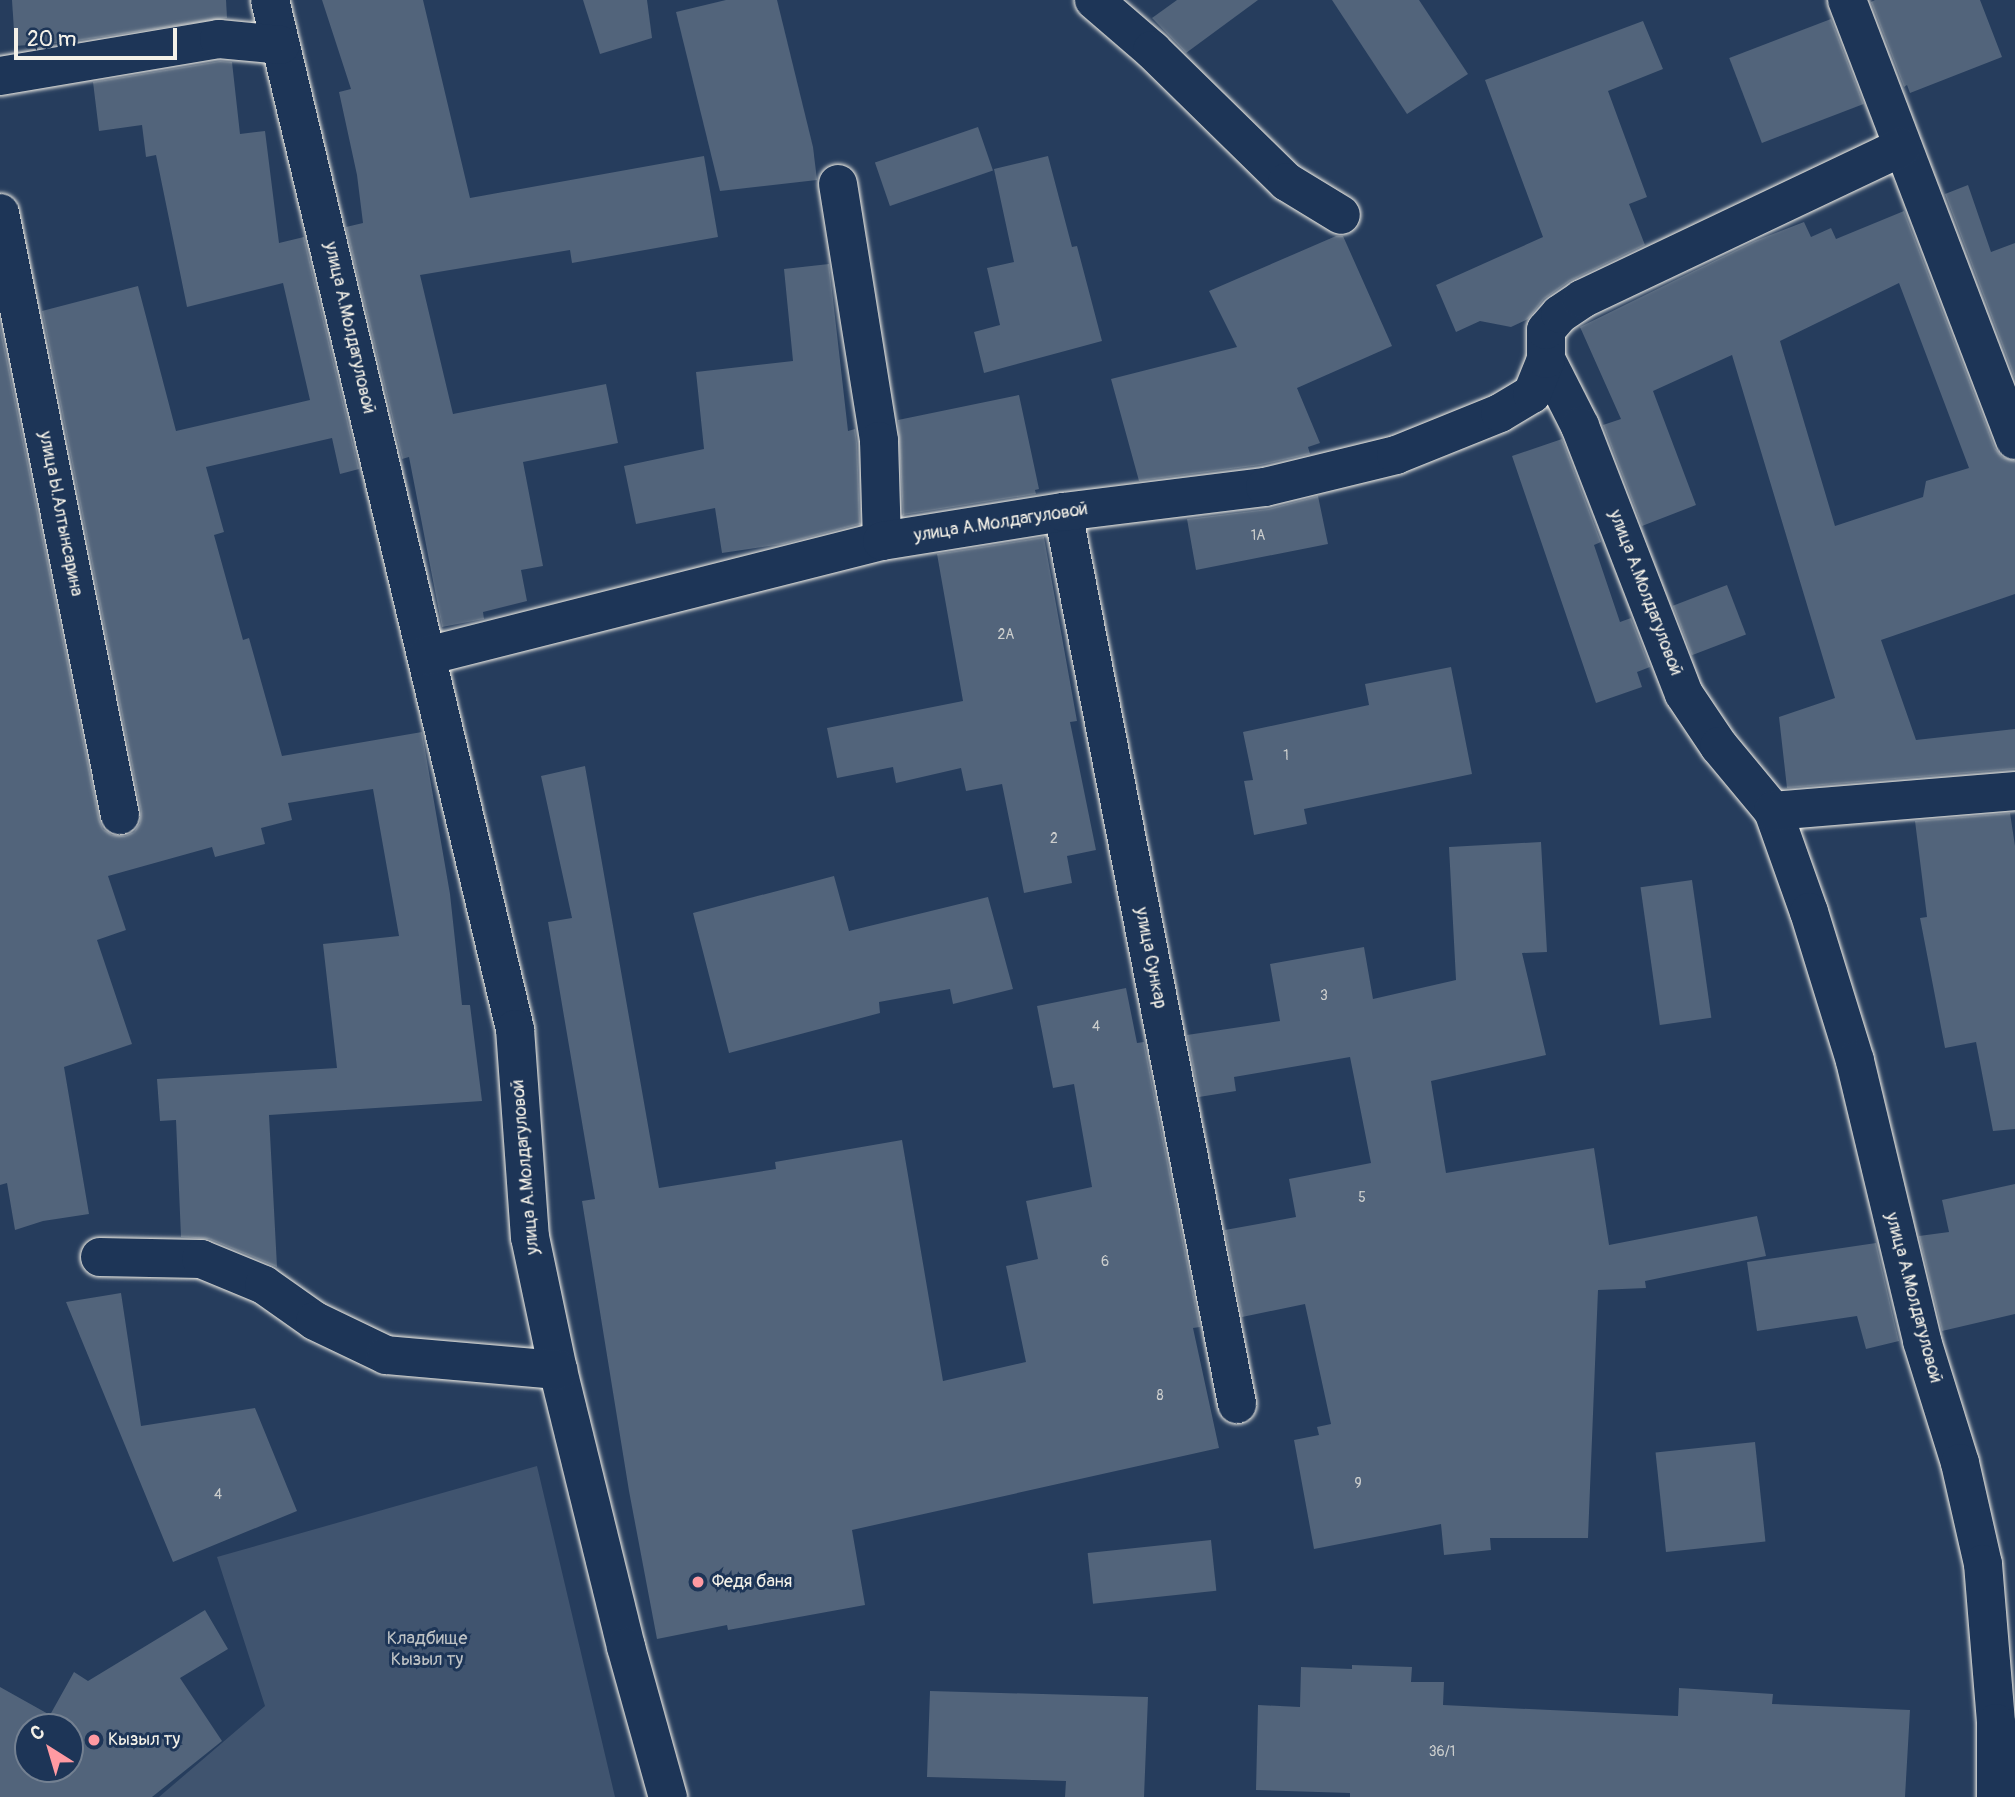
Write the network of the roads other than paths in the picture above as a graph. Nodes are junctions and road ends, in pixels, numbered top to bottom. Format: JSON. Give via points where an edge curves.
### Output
{"nodes":[{"id":1,"x":270,"y":0,"type":"edge"},
{"id":2,"x":1094,"y":0,"type":"edge"},
{"id":3,"x":1847,"y":0,"type":"edge"},
{"id":4,"x":281,"y":45,"type":"junction"},
{"id":5,"x":0,"y":76,"type":"edge"},
{"id":6,"x":1902,"y":147,"type":"junction"},
{"id":7,"x":838,"y":184,"type":"dead end"},
{"id":8,"x":0,"y":213,"type":"edge"},
{"id":9,"x":1341,"y":215,"type":"dead end"},
{"id":10,"x":1546,"y":359,"type":"junction"},
{"id":11,"x":2015,"y":440,"type":"edge"},
{"id":12,"x":1063,"y":512,"type":"junction"},
{"id":13,"x":883,"y":541,"type":"junction"},
{"id":14,"x":427,"y":656,"type":"junction"},
{"id":15,"x":2015,"y":791,"type":"edge"},
{"id":16,"x":1773,"y":811,"type":"junction"},
{"id":17,"x":120,"y":815,"type":"dead end"},
{"id":18,"x":100,"y":1256,"type":"dead end"},
{"id":19,"x":558,"y":1370,"type":"junction"},
{"id":20,"x":1237,"y":1404,"type":"dead end"},
{"id":21,"x":668,"y":1797,"type":"edge"},
{"id":22,"x":1996,"y":1797,"type":"edge"}],
"edges":[{"from":1,"to":4,"type":"street","name":"улица А.Молдагуловой"},
{"from":2,"to":9,"type":"street","via":[[1287,182]]},
{"from":3,"to":6,"type":"street"},
{"from":4,"to":5,"type":"street","via":[[219,39]]},
{"from":4,"to":14,"type":"street","name":"улица А.Молдагуловой"},
{"from":6,"to":10,"type":"street","name":"улица А.Молдагуловой","via":[[1582,299],[1546,330]]},
{"from":6,"to":11,"type":"street"},
{"from":7,"to":13,"type":"street","via":[[879,440]]},
{"from":8,"to":17,"type":"street","name":"улица Ы.Алтынсарина"},
{"from":10,"to":12,"type":"street","name":"улица А.Молдагуловой","via":[[1532,394],[1500,413],[1395,455],[1265,487]]},
{"from":10,"to":16,"type":"street","name":"улица А.Молдагуловой","via":[[1580,426],[1684,694],[1719,746]]},
{"from":12,"to":13,"type":"street","name":"улица А.Молдагуловой"},
{"from":12,"to":20,"type":"street","name":"улица Сункар"},
{"from":13,"to":14,"type":"street","name":"улица А.Молдагуловой"},
{"from":14,"to":19,"type":"street","name":"улица А.Молдагуловой","via":[[515,1029],[530,1237]]},
{"from":15,"to":16,"type":"street"},
{"from":16,"to":22,"type":"street","name":"улица А.Молдагуловой","via":[[1855,1061],[1922,1342],[1960,1463],[1983,1564],[1996,1723]]},
{"from":18,"to":19,"type":"street","via":[[201,1259],[264,1285],[315,1321],[386,1355]]},
{"from":19,"to":21,"type":"street","name":"улица А.Молдагуловой"}]}
